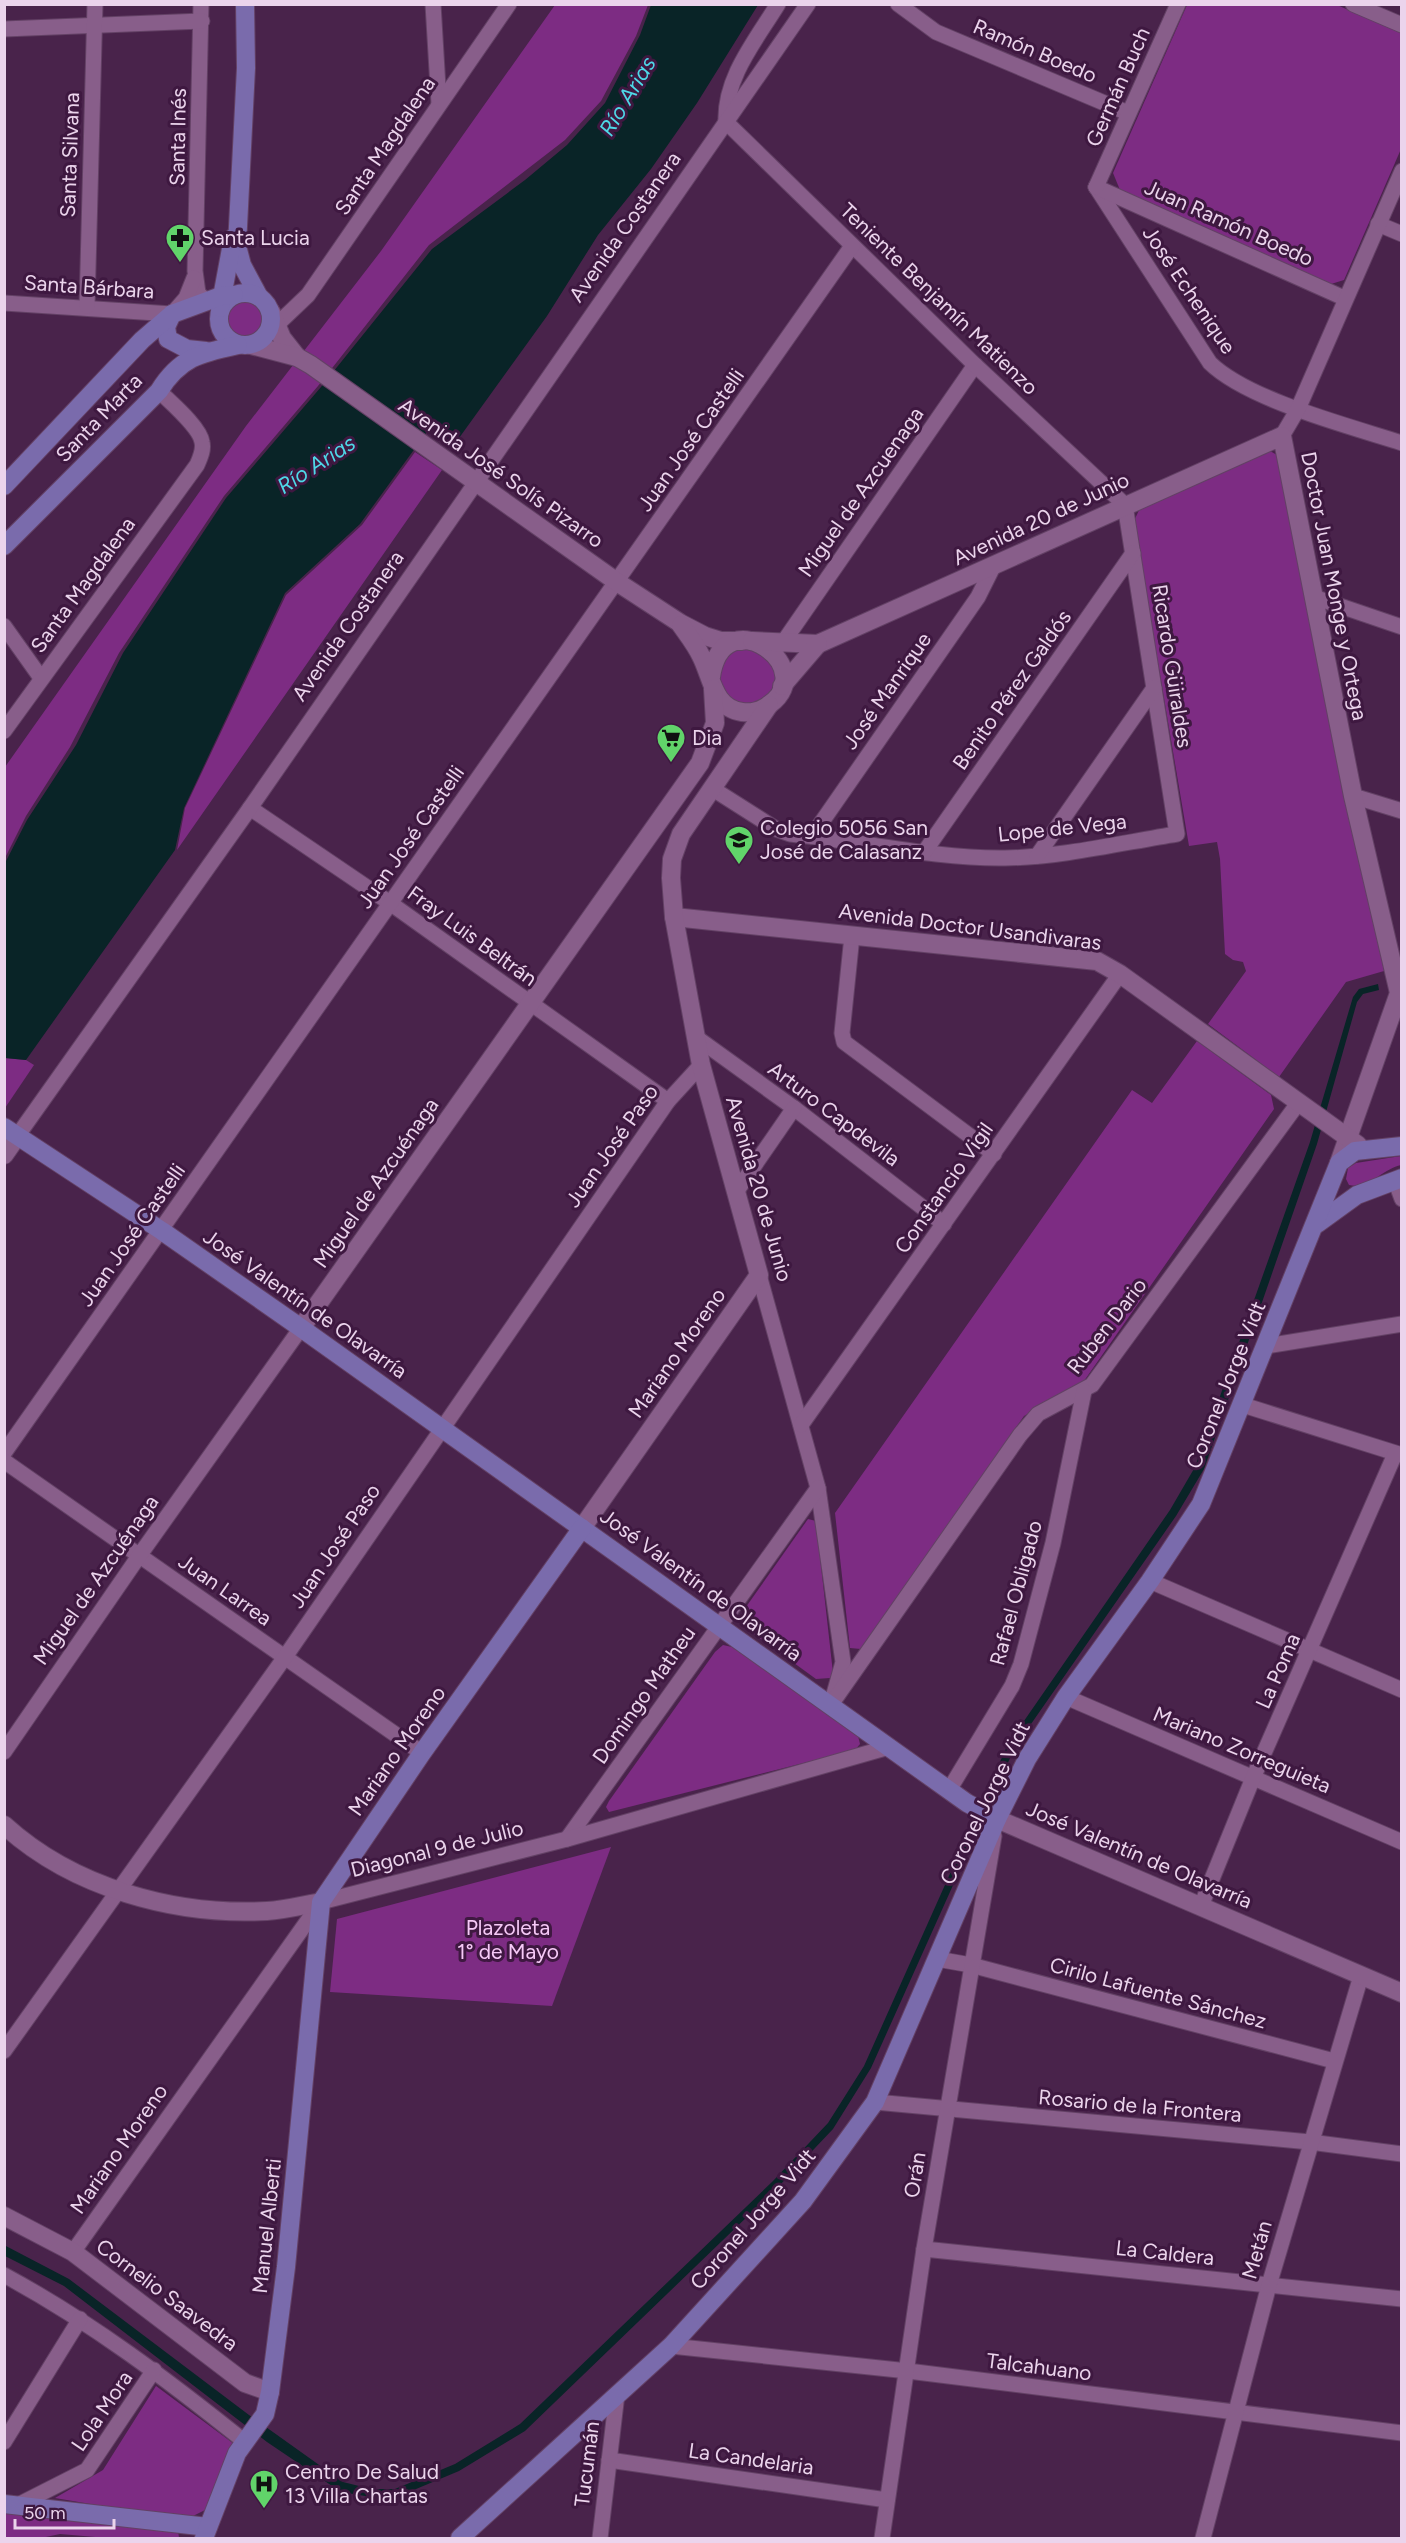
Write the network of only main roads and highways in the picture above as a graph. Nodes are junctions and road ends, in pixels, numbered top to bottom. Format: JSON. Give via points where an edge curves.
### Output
{"nodes":[{"id":1,"x":245,"y":4,"type":"edge"},
{"id":2,"x":236,"y":224,"type":"junction"},
{"id":3,"x":258,"y":295,"type":"junction"},
{"id":4,"x":220,"y":300,"type":"junction"},
{"id":5,"x":172,"y":314,"type":"junction"},
{"id":6,"x":142,"y":340,"type":"junction"},
{"id":7,"x":244,"y":345,"type":"junction"},
{"id":8,"x":210,"y":351,"type":"junction"},
{"id":9,"x":169,"y":375,"type":"junction"},
{"id":10,"x":4,"y":486,"type":"edge"},
{"id":11,"x":4,"y":546,"type":"edge"},
{"id":12,"x":11,"y":1131,"type":"edge"},
{"id":13,"x":1401,"y":1146,"type":"edge"},
{"id":14,"x":1372,"y":1149,"type":"junction"},
{"id":15,"x":1338,"y":1166,"type":"junction"},
{"id":16,"x":1398,"y":1179,"type":"edge"},
{"id":17,"x":1360,"y":1193,"type":"junction"},
{"id":18,"x":1316,"y":1226,"type":"junction"},
{"id":19,"x":582,"y":1528,"type":"junction"},
{"id":20,"x":993,"y":1817,"type":"junction"},
{"id":21,"x":321,"y":1902,"type":"joint"},
{"id":22,"x":11,"y":2505,"type":"edge"},
{"id":23,"x":206,"y":2533,"type":"edge"},
{"id":24,"x":460,"y":2538,"type":"edge"}],
"edges":[{"from":1,"to":2,"type":"main road","via":[[246,68]]},
{"from":2,"to":3,"type":"main road","via":[[242,265]]},
{"from":2,"to":4,"type":"main road"},
{"from":3,"to":4,"type":"main road","via":[[246,292]]},
{"from":3,"to":7,"type":"main road","via":[[271,323]]},
{"from":4,"to":5,"type":"main road"},
{"from":4,"to":7,"type":"main road","via":[[221,331],[228,339]]},
{"from":5,"to":6,"type":"main road","name":"Santa Marta"},
{"from":5,"to":8,"type":"main road","via":[[166,327],[168,339],[188,349]]},
{"from":6,"to":9,"type":"main road","via":[[159,344],[165,351]]},
{"from":6,"to":10,"type":"main road","name":"Santa Marta"},
{"from":7,"to":8,"type":"main road","name":"Santa Marta"},
{"from":8,"to":9,"type":"main road","name":"Santa Marta","via":[[182,362]]},
{"from":9,"to":11,"type":"main road","name":"Santa Marta","via":[[159,391]]},
{"from":12,"to":19,"type":"main road","name":"José Valentín de Olavarría","via":[[162,1231]]},
{"from":13,"to":14,"type":"main road"},
{"from":14,"to":15,"type":"main road","via":[[1348,1155]]},
{"from":14,"to":16,"type":"main road"},
{"from":15,"to":17,"type":"main road","via":[[1341,1185]]},
{"from":15,"to":18,"type":"main road","name":"Coronel Jorge Vidt"},
{"from":16,"to":17,"type":"main road"},
{"from":17,"to":18,"type":"main road"},
{"from":18,"to":20,"type":"main road","name":"Coronel Jorge Vidt","via":[[1201,1504],[1066,1697]]},
{"from":19,"to":20,"type":"main road","name":"José Valentín de Olavarría","via":[[949,1790]]},
{"from":19,"to":21,"type":"main road","name":"Mariano Moreno"},
{"from":20,"to":24,"type":"main road","name":"Coronel Jorge Vidt","via":[[875,2102],[803,2200],[671,2346]]},
{"from":21,"to":23,"type":"main road","name":"Manuel Alberti","via":[[270,2392],[265,2414],[237,2453]]},
{"from":22,"to":23,"type":"main road"}]}
